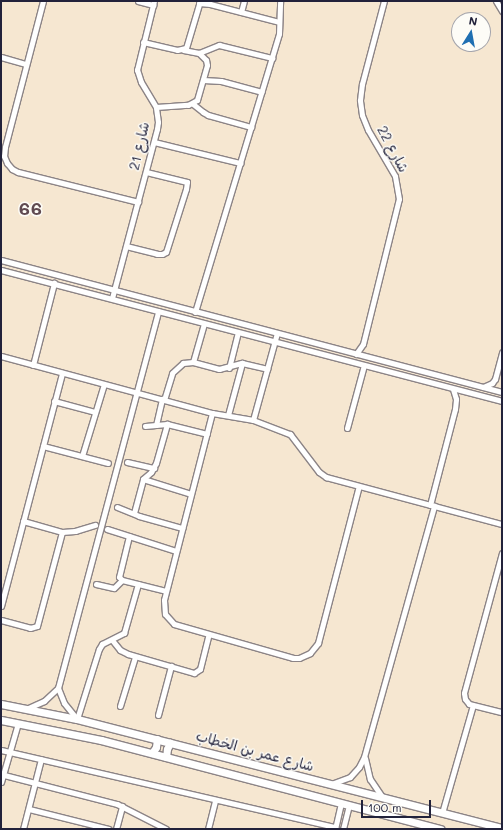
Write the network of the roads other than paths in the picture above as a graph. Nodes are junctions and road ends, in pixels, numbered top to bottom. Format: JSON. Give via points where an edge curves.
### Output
{"nodes":[{"id":1,"x":43,"y":1,"type":"edge"},
{"id":2,"x":138,"y":1,"type":"edge"},
{"id":3,"x":244,"y":1,"type":"edge"},
{"id":4,"x":280,"y":1,"type":"edge"},
{"id":5,"x":384,"y":1,"type":"edge"},
{"id":6,"x":496,"y":1,"type":"edge"},
{"id":7,"x":199,"y":2,"type":"edge"},
{"id":8,"x":153,"y":3,"type":"edge"},
{"id":9,"x":502,"y":11,"type":"edge"},
{"id":10,"x":241,"y":12,"type":"junction"},
{"id":11,"x":279,"y":22,"type":"junction"},
{"id":12,"x":143,"y":42,"type":"junction"},
{"id":13,"x":184,"y":50,"type":"junction"},
{"id":14,"x":199,"y":53,"type":"junction"},
{"id":15,"x":1,"y":57,"type":"edge"},
{"id":16,"x":272,"y":58,"type":"junction"},
{"id":17,"x":25,"y":64,"type":"junction"},
{"id":18,"x":203,"y":80,"type":"junction"},
{"id":19,"x":262,"y":92,"type":"junction"},
{"id":20,"x":193,"y":104,"type":"junction"},
{"id":21,"x":156,"y":107,"type":"junction"},
{"id":22,"x":252,"y":127,"type":"junction"},
{"id":23,"x":154,"y":142,"type":"junction"},
{"id":24,"x":240,"y":163,"type":"junction"},
{"id":25,"x":146,"y":172,"type":"junction"},
{"id":26,"x":138,"y":202,"type":"junction"},
{"id":27,"x":126,"y":246,"type":"junction"},
{"id":28,"x":1,"y":260,"type":"edge"},
{"id":29,"x":1,"y":270,"type":"edge"},
{"id":30,"x":54,"y":283,"type":"junction"},
{"id":31,"x":114,"y":290,"type":"junction"},
{"id":32,"x":112,"y":298,"type":"junction"},
{"id":33,"x":158,"y":311,"type":"junction"},
{"id":34,"x":195,"y":312,"type":"junction"},
{"id":35,"x":204,"y":324,"type":"junction"},
{"id":36,"x":238,"y":333,"type":"junction"},
{"id":37,"x":277,"y":333,"type":"junction"},
{"id":38,"x":274,"y":342,"type":"junction"},
{"id":39,"x":502,"y":352,"type":"edge"},
{"id":40,"x":356,"y":354,"type":"junction"},
{"id":41,"x":1,"y":356,"type":"edge"},
{"id":42,"x":194,"y":362,"type":"junction"},
{"id":43,"x":242,"y":363,"type":"junction"},
{"id":44,"x":394,"y":364,"type":"junction"},
{"id":45,"x":33,"y":365,"type":"junction"},
{"id":46,"x":364,"y":365,"type":"junction"},
{"id":47,"x":229,"y":368,"type":"junction"},
{"id":48,"x":267,"y":369,"type":"junction"},
{"id":49,"x":62,"y":373,"type":"junction"},
{"id":50,"x":392,"y":373,"type":"junction"},
{"id":51,"x":104,"y":384,"type":"junction"},
{"id":52,"x":483,"y":387,"type":"junction"},
{"id":53,"x":453,"y":388,"type":"junction"},
{"id":54,"x":136,"y":392,"type":"junction"},
{"id":55,"x":502,"y":392,"type":"edge"},
{"id":56,"x":163,"y":399,"type":"junction"},
{"id":57,"x":54,"y":401,"type":"junction"},
{"id":58,"x":502,"y":402,"type":"edge"},
{"id":59,"x":95,"y":412,"type":"junction"},
{"id":60,"x":212,"y":413,"type":"junction"},
{"id":61,"x":228,"y":415,"type":"junction"},
{"id":62,"x":253,"y":420,"type":"junction"},
{"id":63,"x":166,"y":424,"type":"junction"},
{"id":64,"x":156,"y":425,"type":"junction"},
{"id":65,"x":145,"y":426,"type":"dead end"},
{"id":66,"x":347,"y":428,"type":"dead end"},
{"id":67,"x":207,"y":434,"type":"junction"},
{"id":68,"x":43,"y":446,"type":"junction"},
{"id":69,"x":82,"y":456,"type":"junction"},
{"id":70,"x":127,"y":462,"type":"dead end"},
{"id":71,"x":108,"y":463,"type":"dead end"},
{"id":72,"x":154,"y":468,"type":"junction"},
{"id":73,"x":143,"y":479,"type":"junction"},
{"id":74,"x":359,"y":486,"type":"junction"},
{"id":75,"x":191,"y":494,"type":"junction"},
{"id":76,"x":432,"y":506,"type":"junction"},
{"id":77,"x":117,"y":507,"type":"dead end"},
{"id":78,"x":134,"y":513,"type":"junction"},
{"id":79,"x":23,"y":521,"type":"junction"},
{"id":80,"x":502,"y":524,"type":"edge"},
{"id":81,"x":95,"y":525,"type":"dead end"},
{"id":82,"x":182,"y":528,"type":"junction"},
{"id":83,"x":107,"y":529,"type":"dead end"},
{"id":84,"x":62,"y":532,"type":"junction"},
{"id":85,"x":129,"y":536,"type":"junction"},
{"id":86,"x":176,"y":551,"type":"junction"},
{"id":87,"x":502,"y":553,"type":"edge"},
{"id":88,"x":1,"y":578,"type":"edge"},
{"id":89,"x":8,"y":580,"type":"junction"},
{"id":90,"x":122,"y":580,"type":"junction"},
{"id":91,"x":96,"y":584,"type":"dead end"},
{"id":92,"x":138,"y":584,"type":"junction"},
{"id":93,"x":166,"y":591,"type":"junction"},
{"id":94,"x":1,"y":606,"type":"edge"},
{"id":95,"x":1,"y":620,"type":"edge"},
{"id":96,"x":209,"y":634,"type":"junction"},
{"id":97,"x":112,"y":640,"type":"junction"},
{"id":98,"x":135,"y":657,"type":"junction"},
{"id":99,"x":171,"y":666,"type":"junction"},
{"id":100,"x":58,"y":688,"type":"junction"},
{"id":101,"x":1,"y":704,"type":"edge"},
{"id":102,"x":473,"y":705,"type":"junction"},
{"id":103,"x":120,"y":706,"type":"dead end"},
{"id":104,"x":26,"y":709,"type":"junction"},
{"id":105,"x":502,"y":712,"type":"edge"},
{"id":106,"x":158,"y":716,"type":"dead end"},
{"id":107,"x":77,"y":719,"type":"junction"},
{"id":108,"x":1,"y":720,"type":"edge"},
{"id":109,"x":18,"y":723,"type":"junction"},
{"id":110,"x":157,"y":739,"type":"junction"},
{"id":111,"x":170,"y":743,"type":"junction"},
{"id":112,"x":1,"y":750,"type":"edge"},
{"id":113,"x":10,"y":752,"type":"junction"},
{"id":114,"x":152,"y":753,"type":"junction"},
{"id":115,"x":166,"y":757,"type":"junction"},
{"id":116,"x":364,"y":757,"type":"junction"},
{"id":117,"x":42,"y":759,"type":"junction"},
{"id":118,"x":4,"y":775,"type":"junction"},
{"id":119,"x":1,"y":782,"type":"edge"},
{"id":120,"x":35,"y":783,"type":"junction"},
{"id":121,"x":330,"y":784,"type":"junction"},
{"id":122,"x":383,"y":798,"type":"junction"},
{"id":123,"x":215,"y":800,"type":"junction"},
{"id":124,"x":341,"y":803,"type":"junction"},
{"id":125,"x":349,"y":805,"type":"junction"},
{"id":126,"x":122,"y":806,"type":"junction"},
{"id":127,"x":29,"y":808,"type":"junction"},
{"id":128,"x":442,"y":813,"type":"junction"},
{"id":129,"x":335,"y":828,"type":"edge"},
{"id":130,"x":502,"y":828,"type":"edge"},
{"id":131,"x":23,"y":829,"type":"edge"},
{"id":132,"x":109,"y":829,"type":"edge"},
{"id":133,"x":116,"y":829,"type":"edge"},
{"id":134,"x":166,"y":829,"type":"edge"},
{"id":135,"x":208,"y":829,"type":"edge"},
{"id":136,"x":344,"y":829,"type":"edge"},
{"id":137,"x":441,"y":829,"type":"edge"}],
"edges":[{"from":1,"to":17,"type":"street"},
{"from":2,"to":8,"type":"street"},
{"from":3,"to":10,"type":"street"},
{"from":4,"to":11,"type":"street"},
{"from":5,"to":40,"type":"street","name":"شارع 22","via":[[360,100],[368,130],[395,176],[399,199],[363,344]]},
{"from":6,"to":9,"type":"street"},
{"from":7,"to":10,"type":"street"},
{"from":7,"to":13,"type":"street","via":[[188,45]]},
{"from":8,"to":12,"type":"street","name":"شارع 21"},
{"from":10,"to":11,"type":"street"},
{"from":11,"to":16,"type":"street","via":[[279,34]]},
{"from":12,"to":13,"type":"street"},
{"from":12,"to":21,"type":"street","name":"شارع 21","via":[[138,76]]},
{"from":13,"to":14,"type":"street"},
{"from":14,"to":16,"type":"street","via":[[218,45]]},
{"from":14,"to":18,"type":"street","via":[[207,65]]},
{"from":15,"to":17,"type":"street"},
{"from":16,"to":19,"type":"street"},
{"from":17,"to":26,"type":"street","via":[[5,147],[4,156],[7,164],[18,172]]},
{"from":18,"to":19,"type":"street","via":[[221,81]]},
{"from":18,"to":20,"type":"street","via":[[199,96]]},
{"from":19,"to":22,"type":"street"},
{"from":20,"to":21,"type":"street"},
{"from":20,"to":22,"type":"street","via":[[208,115]]},
{"from":21,"to":23,"type":"street","name":"شارع 21","via":[[158,122]]},
{"from":22,"to":24,"type":"street"},
{"from":23,"to":24,"type":"street"},
{"from":23,"to":25,"type":"street","name":"شارع 21"},
{"from":24,"to":34,"type":"street"},
{"from":25,"to":26,"type":"street","name":"شارع 21"},
{"from":25,"to":27,"type":"street","via":[[187,182],[186,189],[166,252],[157,254]]},
{"from":26,"to":27,"type":"street","name":"شارع 21"},
{"from":27,"to":31,"type":"street","name":"شارع 21"},
{"from":28,"to":31,"type":"street"},
{"from":29,"to":30,"type":"street"},
{"from":30,"to":32,"type":"street"},
{"from":30,"to":45,"type":"street"},
{"from":31,"to":32,"type":"street","name":"شارع 21"},
{"from":31,"to":34,"type":"street"},
{"from":32,"to":33,"type":"street"},
{"from":33,"to":35,"type":"street"},
{"from":33,"to":54,"type":"street"},
{"from":34,"to":37,"type":"street"},
{"from":35,"to":36,"type":"street"},
{"from":35,"to":42,"type":"street"},
{"from":36,"to":38,"type":"street"},
{"from":36,"to":47,"type":"street"},
{"from":37,"to":38,"type":"street"},
{"from":37,"to":40,"type":"street"},
{"from":38,"to":46,"type":"street"},
{"from":38,"to":48,"type":"street"},
{"from":39,"to":52,"type":"street","via":[[495,379]]},
{"from":40,"to":44,"type":"street"},
{"from":41,"to":45,"type":"street"},
{"from":42,"to":47,"type":"street","via":[[219,369]]},
{"from":42,"to":56,"type":"street","via":[[183,363],[175,369]]},
{"from":43,"to":47,"type":"street"},
{"from":43,"to":48,"type":"street"},
{"from":43,"to":61,"type":"street"},
{"from":44,"to":50,"type":"street"},
{"from":44,"to":52,"type":"street"},
{"from":45,"to":49,"type":"street"},
{"from":46,"to":50,"type":"street"},
{"from":46,"to":66,"type":"street"},
{"from":48,"to":62,"type":"street"},
{"from":49,"to":51,"type":"street"},
{"from":49,"to":57,"type":"street"},
{"from":50,"to":53,"type":"street"},
{"from":51,"to":54,"type":"street"},
{"from":51,"to":59,"type":"street"},
{"from":52,"to":55,"type":"street"},
{"from":53,"to":58,"type":"street"},
{"from":53,"to":76,"type":"street","via":[[455,409]]},
{"from":54,"to":56,"type":"street"},
{"from":54,"to":100,"type":"street"},
{"from":56,"to":60,"type":"street"},
{"from":56,"to":64,"type":"street"},
{"from":57,"to":59,"type":"street"},
{"from":57,"to":68,"type":"street"},
{"from":59,"to":69,"type":"street"},
{"from":60,"to":61,"type":"street"},
{"from":60,"to":67,"type":"street"},
{"from":61,"to":62,"type":"street"},
{"from":62,"to":74,"type":"street","via":[[290,434],[322,475]]},
{"from":63,"to":64,"type":"street"},
{"from":63,"to":67,"type":"street"},
{"from":63,"to":72,"type":"street"},
{"from":64,"to":65,"type":"street"},
{"from":67,"to":75,"type":"street"},
{"from":68,"to":69,"type":"street"},
{"from":68,"to":79,"type":"street"},
{"from":69,"to":71,"type":"street"},
{"from":70,"to":72,"type":"street"},
{"from":72,"to":73,"type":"street"},
{"from":73,"to":75,"type":"street"},
{"from":73,"to":78,"type":"street"},
{"from":74,"to":76,"type":"street"},
{"from":74,"to":96,"type":"street","via":[[318,643],[310,653],[293,658]]},
{"from":75,"to":82,"type":"street"},
{"from":76,"to":80,"type":"street"},
{"from":76,"to":116,"type":"street"},
{"from":77,"to":78,"type":"street"},
{"from":78,"to":82,"type":"street"},
{"from":79,"to":84,"type":"street"},
{"from":79,"to":89,"type":"street"},
{"from":81,"to":84,"type":"street"},
{"from":82,"to":86,"type":"street"},
{"from":83,"to":85,"type":"street"},
{"from":84,"to":95,"type":"street","via":[[37,626],[30,628]]},
{"from":85,"to":86,"type":"street"},
{"from":85,"to":90,"type":"street","via":[[119,576]]},
{"from":86,"to":93,"type":"street"},
{"from":87,"to":102,"type":"street","via":[[464,693],[467,702]]},
{"from":88,"to":89,"type":"street"},
{"from":89,"to":94,"type":"street"},
{"from":90,"to":91,"type":"street","via":[[115,588]]},
{"from":90,"to":92,"type":"street"},
{"from":92,"to":93,"type":"street"},
{"from":92,"to":97,"type":"street","via":[[125,631]]},
{"from":93,"to":96,"type":"street","via":[[163,609],[170,622]]},
{"from":96,"to":99,"type":"street","via":[[198,671],[194,673]]},
{"from":97,"to":98,"type":"street","via":[[122,652]]},
{"from":97,"to":107,"type":"street","via":[[102,644],[99,649]]},
{"from":98,"to":99,"type":"street"},
{"from":98,"to":103,"type":"street"},
{"from":99,"to":106,"type":"street"},
{"from":100,"to":104,"type":"street","via":[[44,701]]},
{"from":100,"to":107,"type":"street","via":[[64,703]]},
{"from":101,"to":104,"type":"street","name":"شارع عمر بن الخطاب"},
{"from":102,"to":105,"type":"street"},
{"from":102,"to":128,"type":"street"},
{"from":104,"to":107,"type":"street","name":"شارع عمر بن الخطاب"},
{"from":107,"to":110,"type":"street","name":"شارع عمر بن الخطاب"},
{"from":108,"to":109,"type":"street","name":"شارع عمر بن الخطاب"},
{"from":109,"to":113,"type":"street"},
{"from":109,"to":114,"type":"street","name":"شارع عمر بن الخطاب"},
{"from":110,"to":111,"type":"street","name":"شارع عمر بن الخطاب"},
{"from":110,"to":114,"type":"street"},
{"from":111,"to":115,"type":"street"},
{"from":111,"to":121,"type":"street","name":"شارع عمر بن الخطاب"},
{"from":112,"to":113,"type":"street"},
{"from":113,"to":117,"type":"street"},
{"from":113,"to":118,"type":"street"},
{"from":114,"to":115,"type":"street","name":"شارع عمر بن الخطاب"},
{"from":115,"to":124,"type":"street","name":"شارع عمر بن الخطاب"},
{"from":116,"to":121,"type":"street","via":[[350,777]]},
{"from":116,"to":122,"type":"street","via":[[370,779]]},
{"from":117,"to":120,"type":"street"},
{"from":117,"to":123,"type":"street"},
{"from":118,"to":119,"type":"street"},
{"from":118,"to":120,"type":"street"},
{"from":120,"to":126,"type":"street"},
{"from":120,"to":127,"type":"street"},
{"from":121,"to":122,"type":"street","name":"شارع عمر بن الخطاب"},
{"from":122,"to":128,"type":"street","name":"شارع عمر بن الخطاب"},
{"from":123,"to":129,"type":"street"},
{"from":123,"to":135,"type":"street"},
{"from":124,"to":125,"type":"street","name":"شارع عمر بن الخطاب"},
{"from":124,"to":129,"type":"street"},
{"from":125,"to":136,"type":"street"},
{"from":125,"to":137,"type":"street","name":"شارع عمر بن الخطاب"},
{"from":126,"to":133,"type":"street"},
{"from":126,"to":134,"type":"street"},
{"from":127,"to":131,"type":"street"},
{"from":127,"to":132,"type":"street"},
{"from":128,"to":130,"type":"street","name":"شارع عمر بن الخطاب"}]}
